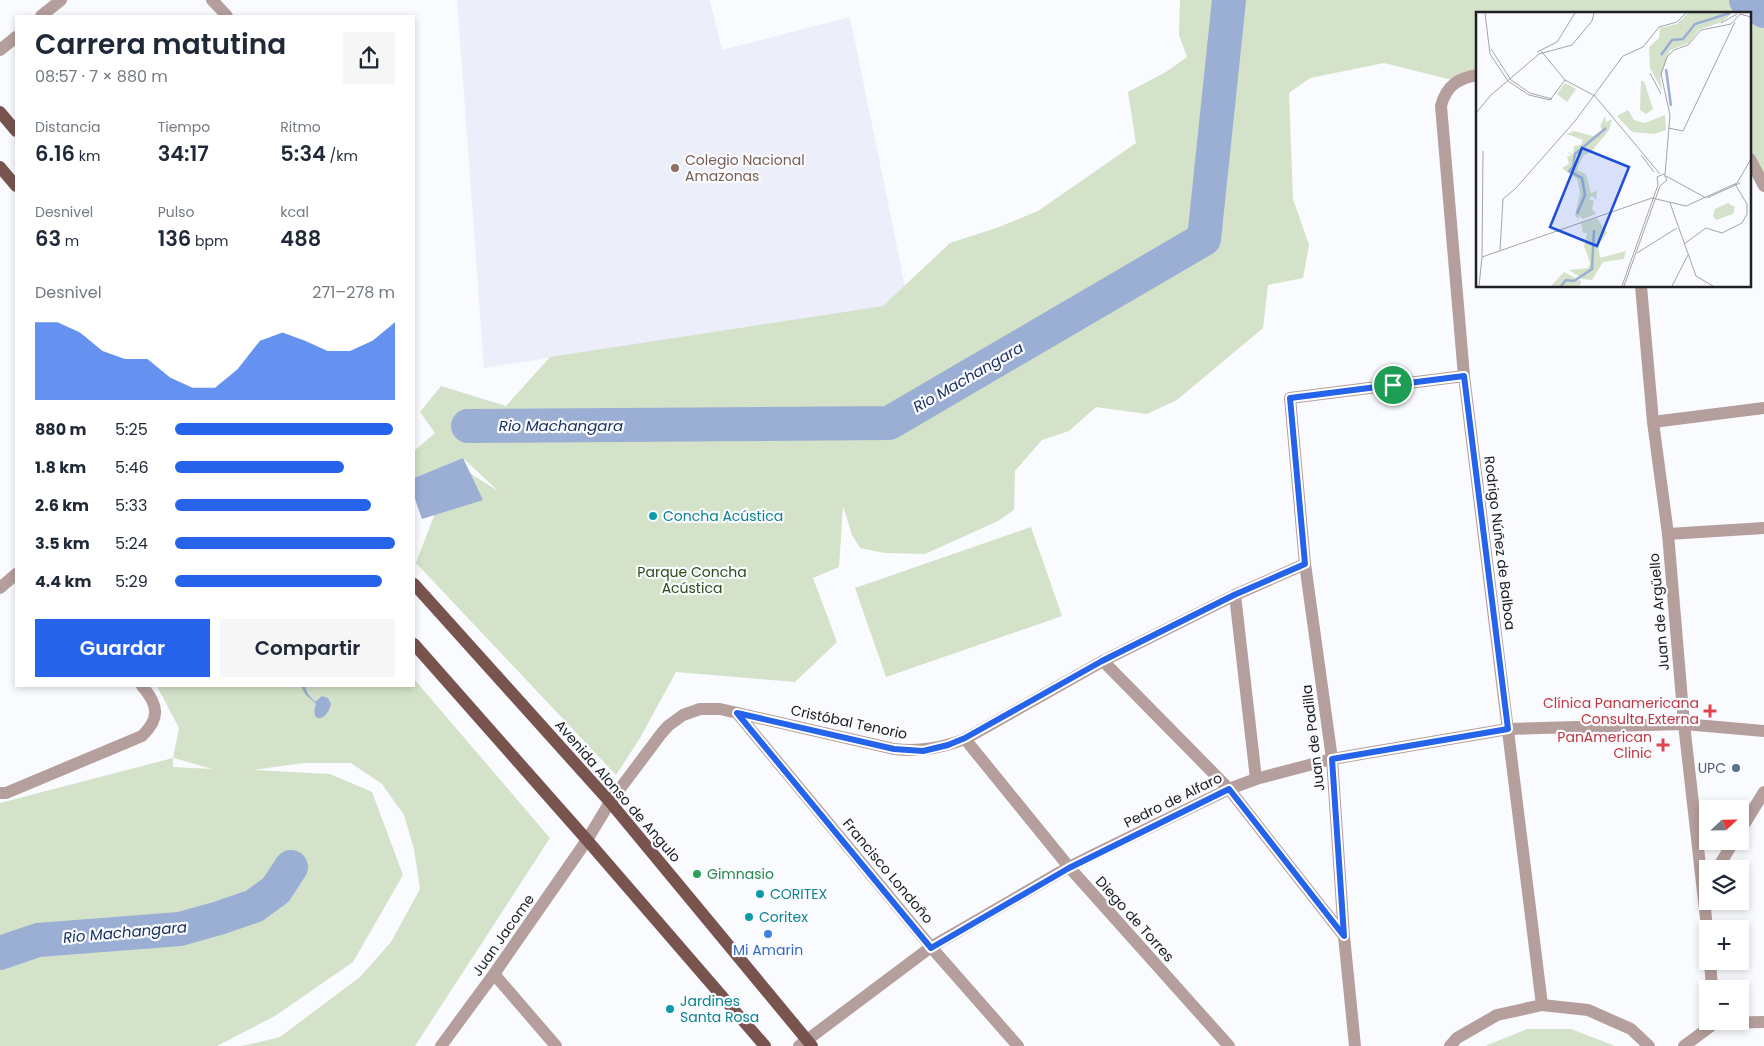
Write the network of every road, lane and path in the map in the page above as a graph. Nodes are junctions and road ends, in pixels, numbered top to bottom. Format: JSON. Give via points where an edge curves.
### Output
{"nodes":[{"id":1,"x":61,"y":0,"type":"edge"},
{"id":2,"x":212,"y":0,"type":"edge"},
{"id":3,"x":42,"y":15,"type":"edge"},
{"id":4,"x":226,"y":15,"type":"edge"},
{"id":5,"x":15,"y":38,"type":"edge"},
{"id":6,"x":0,"y":50,"type":"edge"},
{"id":7,"x":1476,"y":75,"type":"edge"},
{"id":8,"x":0,"y":112,"type":"edge"},
{"id":9,"x":15,"y":130,"type":"edge"},
{"id":10,"x":1752,"y":163,"type":"edge"},
{"id":11,"x":0,"y":167,"type":"edge"},
{"id":12,"x":15,"y":185,"type":"edge"},
{"id":13,"x":1764,"y":186,"type":"edge"},
{"id":14,"x":1641,"y":288,"type":"edge"},
{"id":15,"x":1464,"y":376,"type":"junction"},
{"id":16,"x":1764,"y":408,"type":"edge"},
{"id":17,"x":1654,"y":422,"type":"junction"},
{"id":18,"x":1764,"y":528,"type":"edge"},
{"id":19,"x":1668,"y":534,"type":"junction"},
{"id":20,"x":1305,"y":564,"type":"junction"},
{"id":21,"x":15,"y":575,"type":"edge"},
{"id":22,"x":415,"y":585,"type":"edge"},
{"id":23,"x":0,"y":588,"type":"edge"},
{"id":24,"x":1234,"y":595,"type":"junction"},
{"id":25,"x":415,"y":645,"type":"edge"},
{"id":26,"x":1102,"y":661,"type":"junction"},
{"id":27,"x":143,"y":687,"type":"edge"},
{"id":28,"x":737,"y":713,"type":"junction"},
{"id":29,"x":1684,"y":724,"type":"junction"},
{"id":30,"x":1508,"y":729,"type":"junction"},
{"id":31,"x":1764,"y":731,"type":"edge"},
{"id":32,"x":965,"y":738,"type":"junction"},
{"id":33,"x":1332,"y":759,"type":"junction"},
{"id":34,"x":1256,"y":779,"type":"junction"},
{"id":35,"x":1229,"y":789,"type":"junction"},
{"id":36,"x":1764,"y":792,"type":"edge"},
{"id":37,"x":0,"y":793,"type":"edge"},
{"id":38,"x":610,"y":802,"type":"junction"},
{"id":39,"x":1749,"y":816,"type":"edge"},
{"id":40,"x":587,"y":840,"type":"junction"},
{"id":41,"x":1702,"y":860,"type":"edge"},
{"id":42,"x":1069,"y":868,"type":"junction"},
{"id":43,"x":1344,"y":936,"type":"junction"},
{"id":44,"x":931,"y":948,"type":"junction"},
{"id":45,"x":494,"y":974,"type":"junction"},
{"id":46,"x":1542,"y":1005,"type":"junction"},
{"id":47,"x":1749,"y":1022,"type":"edge"},
{"id":48,"x":1764,"y":1022,"type":"edge"},
{"id":49,"x":1705,"y":1030,"type":"edge"},
{"id":50,"x":806,"y":1044,"type":"edge"},
{"id":51,"x":441,"y":1046,"type":"edge"},
{"id":52,"x":556,"y":1046,"type":"edge"},
{"id":53,"x":765,"y":1046,"type":"edge"},
{"id":54,"x":1018,"y":1046,"type":"edge"},
{"id":55,"x":1229,"y":1046,"type":"edge"},
{"id":56,"x":1355,"y":1046,"type":"edge"},
{"id":57,"x":1450,"y":1046,"type":"edge"},
{"id":58,"x":1650,"y":1046,"type":"edge"},
{"id":59,"x":1684,"y":1046,"type":"edge"}],
"edges":[{"from":1,"to":3,"type":"street"},
{"from":2,"to":4,"type":"street"},
{"from":5,"to":6,"type":"street"},
{"from":7,"to":15,"type":"street","name":"Rodrigo Núñez de Balboa","via":[[1462,78],[1451,85],[1441,106]]},
{"from":8,"to":9,"type":"main road"},
{"from":10,"to":13,"type":"street"},
{"from":11,"to":12,"type":"main road"},
{"from":14,"to":17,"type":"street","name":"Juan de Argüello"},
{"from":15,"to":20,"type":"street","name":"Juan de Padilla","via":[[1290,398]]},
{"from":15,"to":30,"type":"street","name":"Rodrigo Núñez de Balboa"},
{"from":16,"to":17,"type":"street"},
{"from":17,"to":19,"type":"street","name":"Juan de Argüello"},
{"from":18,"to":19,"type":"street"},
{"from":19,"to":29,"type":"street","name":"Juan de Argüello"},
{"from":20,"to":24,"type":"street","name":"Cristóbal Tenorio"},
{"from":20,"to":33,"type":"street","name":"Juan de Padilla"},
{"from":21,"to":23,"type":"street"},
{"from":22,"to":38,"type":"main road","name":"Avenida Alonso de Angulo"},
{"from":24,"to":26,"type":"street","name":"Cristóbal Tenorio"},
{"from":24,"to":34,"type":"street"},
{"from":25,"to":40,"type":"main road"},
{"from":26,"to":32,"type":"street","name":"Cristóbal Tenorio"},
{"from":26,"to":35,"type":"street"},
{"from":27,"to":37,"type":"street","via":[[154,705],[156,716],[151,728],[142,736]]},
{"from":28,"to":32,"type":"street","name":"Cristóbal Tenorio","via":[[909,751],[936,748]]},
{"from":28,"to":38,"type":"street","name":"Cristóbal Tenorio","via":[[709,708],[676,719]]},
{"from":28,"to":44,"type":"street","name":"Francisco Londoño"},
{"from":29,"to":30,"type":"street","name":"Pedro de Alfaro"},
{"from":29,"to":31,"type":"street","name":"Pedro de Alfaro"},
{"from":29,"to":41,"type":"street","name":"Juan de Argüello"},
{"from":30,"to":33,"type":"street","name":"Pedro de Alfaro"},
{"from":30,"to":46,"type":"street","name":"Rodrigo Núñez de Balboa"},
{"from":32,"to":42,"type":"street","name":"Diego de Torres"},
{"from":33,"to":34,"type":"street","name":"Pedro de Alfaro"},
{"from":33,"to":43,"type":"street","name":"Juan de Padilla"},
{"from":34,"to":35,"type":"street","name":"Pedro de Alfaro"},
{"from":35,"to":42,"type":"street","name":"Pedro de Alfaro"},
{"from":35,"to":43,"type":"street"},
{"from":36,"to":39,"type":"street"},
{"from":38,"to":40,"type":"street","name":"Cristóbal Tenorio"},
{"from":38,"to":50,"type":"main road","name":"Avenida Alonso de Angulo"},
{"from":40,"to":45,"type":"street","name":"Juan Jacome"},
{"from":40,"to":53,"type":"main road"},
{"from":42,"to":44,"type":"street","name":"Pedro de Alfaro"},
{"from":42,"to":55,"type":"street","name":"Diego de Torres"},
{"from":43,"to":56,"type":"street","name":"Juan de Padilla"},
{"from":44,"to":50,"type":"street","name":"Pedro de Alfaro"},
{"from":44,"to":54,"type":"street","name":"Francisco Londoño"},
{"from":45,"to":51,"type":"street","name":"Juan Jacome"},
{"from":45,"to":52,"type":"street"},
{"from":46,"to":57,"type":"street","via":[[1497,1015],[1457,1038]]},
{"from":46,"to":58,"type":"street","via":[[1588,1010],[1631,1029]]},
{"from":47,"to":48,"type":"street"},
{"from":49,"to":59,"type":"street"}]}
